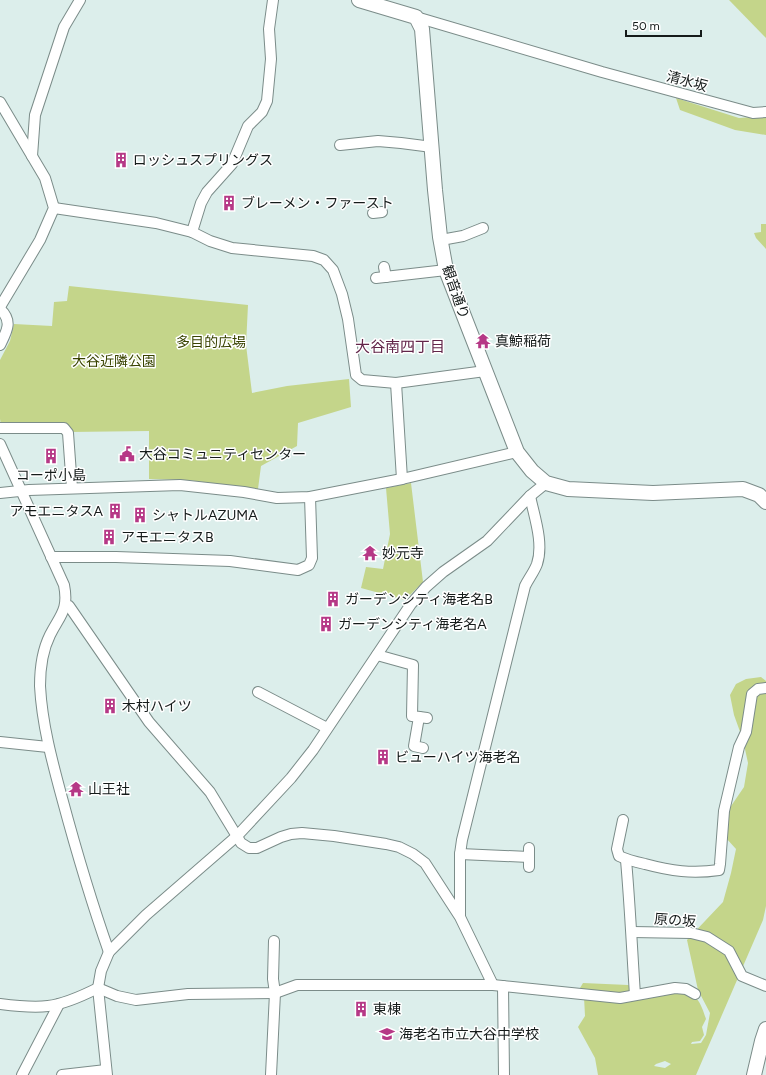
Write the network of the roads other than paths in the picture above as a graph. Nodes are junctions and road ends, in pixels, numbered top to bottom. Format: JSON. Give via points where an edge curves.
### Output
{"nodes":[{"id":1,"x":80,"y":0,"type":"edge"},
{"id":2,"x":273,"y":0,"type":"edge"},
{"id":3,"x":360,"y":0,"type":"edge"},
{"id":4,"x":416,"y":17,"type":"junction"},
{"id":5,"x":0,"y":102,"type":"edge"},
{"id":6,"x":766,"y":112,"type":"edge"},
{"id":7,"x":340,"y":145,"type":"dead end"},
{"id":8,"x":432,"y":147,"type":"junction"},
{"id":9,"x":32,"y":156,"type":"junction"},
{"id":10,"x":54,"y":208,"type":"junction"},
{"id":11,"x":483,"y":228,"type":"dead end"},
{"id":12,"x":192,"y":232,"type":"junction"},
{"id":13,"x":441,"y":240,"type":"junction"},
{"id":14,"x":446,"y":270,"type":"junction"},
{"id":15,"x":382,"y":274,"type":"dead end"},
{"id":16,"x":0,"y":308,"type":"edge"},
{"id":17,"x":0,"y":345,"type":"edge"},
{"id":18,"x":485,"y":371,"type":"junction"},
{"id":19,"x":396,"y":383,"type":"junction"},
{"id":20,"x":0,"y":428,"type":"edge"},
{"id":21,"x":0,"y":444,"type":"edge"},
{"id":22,"x":517,"y":452,"type":"junction"},
{"id":23,"x":402,"y":479,"type":"junction"},
{"id":24,"x":546,"y":483,"type":"junction"},
{"id":25,"x":72,"y":488,"type":"junction"},
{"id":26,"x":22,"y":491,"type":"junction"},
{"id":27,"x":0,"y":493,"type":"edge"},
{"id":28,"x":530,"y":496,"type":"junction"},
{"id":29,"x":310,"y":497,"type":"junction"},
{"id":30,"x":766,"y":502,"type":"edge"},
{"id":31,"x":51,"y":557,"type":"junction"},
{"id":32,"x":69,"y":606,"type":"dead end"},
{"id":33,"x":377,"y":655,"type":"junction"},
{"id":34,"x":766,"y":688,"type":"edge"},
{"id":35,"x":258,"y":692,"type":"dead end"},
{"id":36,"x":327,"y":728,"type":"junction"},
{"id":37,"x":0,"y":742,"type":"edge"},
{"id":38,"x":48,"y":747,"type":"junction"},
{"id":39,"x":423,"y":748,"type":"dead end"},
{"id":40,"x":623,"y":820,"type":"dead end"},
{"id":41,"x":236,"y":836,"type":"junction"},
{"id":42,"x":460,"y":854,"type":"junction"},
{"id":43,"x":529,"y":857,"type":"dead end"},
{"id":44,"x":626,"y":860,"type":"junction"},
{"id":45,"x":460,"y":917,"type":"junction"},
{"id":46,"x":632,"y":932,"type":"junction"},
{"id":47,"x":274,"y":941,"type":"dead end"},
{"id":48,"x":109,"y":952,"type":"junction"},
{"id":49,"x":493,"y":985,"type":"junction"},
{"id":50,"x":503,"y":986,"type":"junction"},
{"id":51,"x":766,"y":986,"type":"edge"},
{"id":52,"x":98,"y":988,"type":"junction"},
{"id":53,"x":275,"y":992,"type":"junction"},
{"id":54,"x":695,"y":994,"type":"dead end"},
{"id":55,"x":635,"y":995,"type":"junction"},
{"id":56,"x":0,"y":1004,"type":"edge"},
{"id":57,"x":59,"y":1004,"type":"junction"},
{"id":58,"x":766,"y":1029,"type":"edge"},
{"id":59,"x":106,"y":1073,"type":"edge"},
{"id":60,"x":22,"y":1075,"type":"edge"},
{"id":61,"x":62,"y":1075,"type":"edge"},
{"id":62,"x":271,"y":1075,"type":"edge"},
{"id":63,"x":504,"y":1075,"type":"edge"},
{"id":64,"x":754,"y":1075,"type":"edge"}],
"edges":[{"from":1,"to":9,"type":"street","via":[[64,27],[35,115]]},
{"from":2,"to":12,"type":"street","via":[[269,29],[271,67],[267,101],[262,112],[248,126],[232,164],[207,192]]},
{"from":3,"to":4,"type":"main road"},
{"from":4,"to":6,"type":"street","name":"清水坂","via":[[753,113]]},
{"from":4,"to":8,"type":"main road","name":"観音通り","via":[[422,29]]},
{"from":5,"to":9,"type":"street"},
{"from":7,"to":8,"type":"street","via":[[378,141]]},
{"from":8,"to":13,"type":"main road","name":"観音通り"},
{"from":9,"to":10,"type":"street","via":[[45,178]]},
{"from":10,"to":12,"type":"street","via":[[156,223]]},
{"from":10,"to":16,"type":"street","via":[[40,240]]},
{"from":11,"to":13,"type":"street","via":[[463,236]]},
{"from":12,"to":19,"type":"street","via":[[232,248],[313,256],[324,260],[332,270],[342,294],[356,375],[362,380]]},
{"from":13,"to":14,"type":"main road","name":"観音通り"},
{"from":14,"to":15,"type":"street"},
{"from":14,"to":18,"type":"main road","name":"観音通り"},
{"from":16,"to":17,"type":"street","via":[[8,322],[6,334]]},
{"from":18,"to":19,"type":"street"},
{"from":18,"to":22,"type":"main road","name":"観音通り"},
{"from":19,"to":23,"type":"street"},
{"from":20,"to":25,"type":"street","via":[[64,428],[68,434]]},
{"from":21,"to":26,"type":"street"},
{"from":22,"to":23,"type":"street"},
{"from":22,"to":24,"type":"main road","name":"観音通り","via":[[532,471]]},
{"from":23,"to":29,"type":"street"},
{"from":24,"to":28,"type":"street"},
{"from":24,"to":30,"type":"main road","name":"観音通り","via":[[568,489],[653,493],[743,489],[759,495]]},
{"from":25,"to":26,"type":"street"},
{"from":25,"to":29,"type":"street","via":[[180,485],[277,498]]},
{"from":26,"to":27,"type":"street"},
{"from":26,"to":31,"type":"street"},
{"from":28,"to":33,"type":"street","via":[[487,541],[442,572],[426,587],[411,604]]},
{"from":28,"to":42,"type":"street","via":[[538,536],[538,562],[525,586]]},
{"from":29,"to":31,"type":"street","via":[[312,558],[309,565],[298,570],[230,561]]},
{"from":31,"to":38,"type":"street","via":[[66,594],[63,614],[49,636],[41,668],[40,686]]},
{"from":32,"to":41,"type":"street","via":[[149,722],[210,792]]},
{"from":33,"to":36,"type":"street"},
{"from":33,"to":39,"type":"street","via":[[414,665],[418,677],[412,716],[423,718],[414,746]]},
{"from":34,"to":44,"type":"street","via":[[758,688],[752,694],[746,732],[739,747],[724,811],[719,870],[669,870]]},
{"from":35,"to":36,"type":"street","via":[[270,703]]},
{"from":36,"to":41,"type":"street","via":[[291,778]]},
{"from":37,"to":38,"type":"street"},
{"from":38,"to":48,"type":"street","via":[[85,881]]},
{"from":40,"to":44,"type":"street","via":[[618,849],[619,856]]},
{"from":41,"to":45,"type":"street","via":[[249,848],[257,848],[281,837],[302,833],[399,847],[425,863]]},
{"from":41,"to":48,"type":"street","via":[[146,915]]},
{"from":42,"to":43,"type":"street"},
{"from":42,"to":45,"type":"street"},
{"from":44,"to":46,"type":"street"},
{"from":45,"to":49,"type":"street"},
{"from":46,"to":51,"type":"street","name":"原の坂","via":[[707,937],[729,951],[742,976]]},
{"from":46,"to":55,"type":"street"},
{"from":47,"to":53,"type":"street"},
{"from":48,"to":52,"type":"street","via":[[101,971]]},
{"from":49,"to":50,"type":"street"},
{"from":49,"to":53,"type":"street","via":[[298,985]]},
{"from":50,"to":55,"type":"street","via":[[620,998]]},
{"from":50,"to":63,"type":"street"},
{"from":52,"to":53,"type":"street","via":[[136,1000],[188,994]]},
{"from":52,"to":57,"type":"street"},
{"from":52,"to":59,"type":"street"},
{"from":53,"to":62,"type":"street"},
{"from":54,"to":55,"type":"street","via":[[686,989],[675,988]]},
{"from":56,"to":57,"type":"street"},
{"from":57,"to":60,"type":"street"},
{"from":58,"to":64,"type":"main road"},
{"from":59,"to":61,"type":"street"}]}
